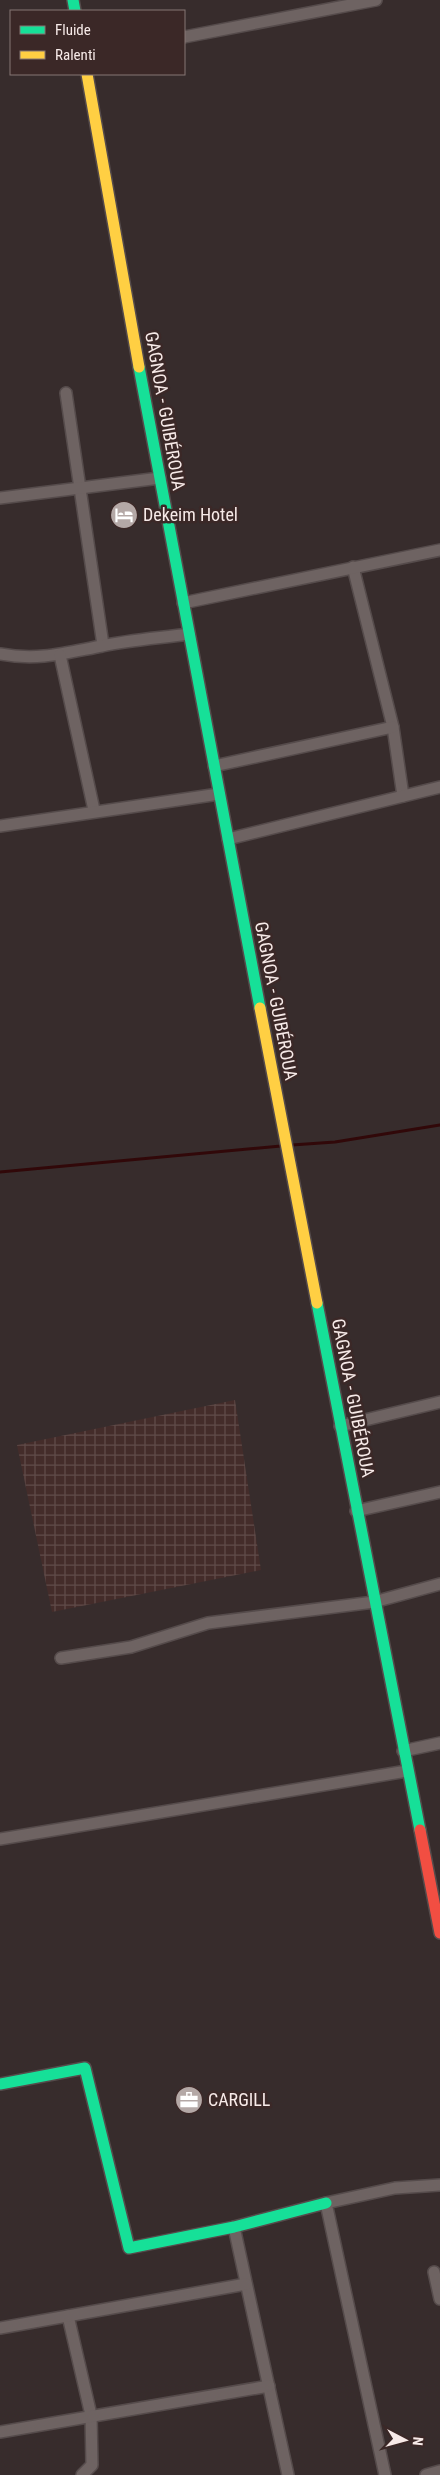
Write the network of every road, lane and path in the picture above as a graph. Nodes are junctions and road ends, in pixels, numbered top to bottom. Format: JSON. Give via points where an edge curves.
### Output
{"nodes":[{"id":1,"x":376,"y":0,"type":"edge"},
{"id":2,"x":185,"y":37,"type":"edge"},
{"id":3,"x":87,"y":75,"type":"edge"},
{"id":4,"x":66,"y":393,"type":"dead end"},
{"id":5,"x":160,"y":478,"type":"junction"},
{"id":6,"x":78,"y":487,"type":"junction"},
{"id":7,"x":0,"y":498,"type":"edge"},
{"id":8,"x":440,"y":550,"type":"edge"},
{"id":9,"x":353,"y":567,"type":"junction"},
{"id":10,"x":183,"y":603,"type":"junction"},
{"id":11,"x":189,"y":634,"type":"junction"},
{"id":12,"x":103,"y":645,"type":"junction"},
{"id":13,"x":0,"y":654,"type":"edge"},
{"id":14,"x":60,"y":655,"type":"junction"},
{"id":15,"x":393,"y":727,"type":"junction"},
{"id":16,"x":214,"y":766,"type":"junction"},
{"id":17,"x":440,"y":787,"type":"edge"},
{"id":18,"x":219,"y":794,"type":"junction"},
{"id":19,"x":403,"y":796,"type":"junction"},
{"id":20,"x":94,"y":810,"type":"junction"},
{"id":21,"x":0,"y":826,"type":"edge"},
{"id":22,"x":228,"y":839,"type":"junction"},
{"id":23,"x":440,"y":1402,"type":"edge"},
{"id":24,"x":340,"y":1426,"type":"junction"},
{"id":25,"x":440,"y":1492,"type":"edge"},
{"id":26,"x":356,"y":1511,"type":"junction"},
{"id":27,"x":440,"y":1584,"type":"edge"},
{"id":28,"x":374,"y":1602,"type":"junction"},
{"id":29,"x":61,"y":1658,"type":"dead end"},
{"id":30,"x":440,"y":1743,"type":"edge"},
{"id":31,"x":403,"y":1751,"type":"junction"},
{"id":32,"x":407,"y":1771,"type":"junction"},
{"id":33,"x":0,"y":1839,"type":"edge"},
{"id":34,"x":436,"y":1894,"type":"edge"},
{"id":35,"x":440,"y":1932,"type":"edge"},
{"id":36,"x":0,"y":2084,"type":"edge"},
{"id":37,"x":440,"y":2185,"type":"edge"},
{"id":38,"x":326,"y":2203,"type":"junction"},
{"id":39,"x":234,"y":2227,"type":"junction"},
{"id":40,"x":434,"y":2272,"type":"dead end"},
{"id":41,"x":246,"y":2284,"type":"junction"},
{"id":42,"x":440,"y":2299,"type":"edge"},
{"id":43,"x":68,"y":2316,"type":"junction"},
{"id":44,"x":0,"y":2317,"type":"edge"},
{"id":45,"x":5,"y":2327,"type":"edge"},
{"id":46,"x":269,"y":2386,"type":"junction"},
{"id":47,"x":91,"y":2415,"type":"junction"},
{"id":48,"x":0,"y":2432,"type":"edge"},
{"id":49,"x":440,"y":2471,"type":"edge"},
{"id":50,"x":82,"y":2475,"type":"edge"},
{"id":51,"x":288,"y":2475,"type":"edge"},
{"id":52,"x":385,"y":2475,"type":"edge"},
{"id":53,"x":426,"y":2475,"type":"edge"}],
"edges":[{"from":1,"to":2,"type":"street"},
{"from":3,"to":5,"type":"main road","name":"GAGNOA - GUIBÉROUA"},
{"from":4,"to":6,"type":"street"},
{"from":5,"to":6,"type":"street"},
{"from":5,"to":10,"type":"main road","name":"GAGNOA - GUIBÉROUA"},
{"from":6,"to":7,"type":"street"},
{"from":6,"to":12,"type":"street"},
{"from":8,"to":9,"type":"street"},
{"from":9,"to":10,"type":"street"},
{"from":9,"to":15,"type":"street"},
{"from":10,"to":11,"type":"main road","name":"GAGNOA - GUIBÉROUA"},
{"from":11,"to":12,"type":"street"},
{"from":11,"to":16,"type":"main road","name":"GAGNOA - GUIBÉROUA"},
{"from":12,"to":14,"type":"street"},
{"from":13,"to":14,"type":"street","via":[[24,658]]},
{"from":14,"to":20,"type":"street"},
{"from":15,"to":16,"type":"street"},
{"from":15,"to":19,"type":"street"},
{"from":16,"to":18,"type":"main road","name":"GAGNOA - GUIBÉROUA"},
{"from":17,"to":19,"type":"street"},
{"from":18,"to":20,"type":"street"},
{"from":18,"to":22,"type":"main road","name":"GAGNOA - GUIBÉROUA"},
{"from":19,"to":22,"type":"street"},
{"from":20,"to":21,"type":"street"},
{"from":22,"to":24,"type":"main road","name":"GAGNOA - GUIBÉROUA"},
{"from":23,"to":24,"type":"street"},
{"from":24,"to":26,"type":"main road","name":"GAGNOA - GUIBÉROUA"},
{"from":25,"to":26,"type":"street"},
{"from":26,"to":28,"type":"main road","name":"GAGNOA - GUIBÉROUA"},
{"from":27,"to":28,"type":"street"},
{"from":28,"to":29,"type":"street","via":[[208,1623],[131,1647]]},
{"from":28,"to":31,"type":"main road","name":"GAGNOA - GUIBÉROUA"},
{"from":30,"to":31,"type":"street"},
{"from":31,"to":32,"type":"main road","name":"GAGNOA - GUIBÉROUA"},
{"from":32,"to":33,"type":"street"},
{"from":32,"to":34,"type":"main road","name":"GAGNOA - GUIBÉROUA"},
{"from":34,"to":35,"type":"main road","name":"GAGNOA - GUIBÉROUA"},
{"from":36,"to":39,"type":"main road","via":[[85,2068],[129,2248]]},
{"from":37,"to":38,"type":"street","via":[[395,2188]]},
{"from":38,"to":39,"type":"main road"},
{"from":38,"to":52,"type":"street"},
{"from":39,"to":41,"type":"street"},
{"from":40,"to":42,"type":"street"},
{"from":41,"to":43,"type":"street"},
{"from":41,"to":46,"type":"street"},
{"from":43,"to":45,"type":"street"},
{"from":43,"to":47,"type":"street"},
{"from":44,"to":45,"type":"street"},
{"from":46,"to":47,"type":"street"},
{"from":46,"to":51,"type":"street"},
{"from":47,"to":48,"type":"street"},
{"from":47,"to":50,"type":"street","via":[[92,2465]]},
{"from":49,"to":53,"type":"street"}]}
